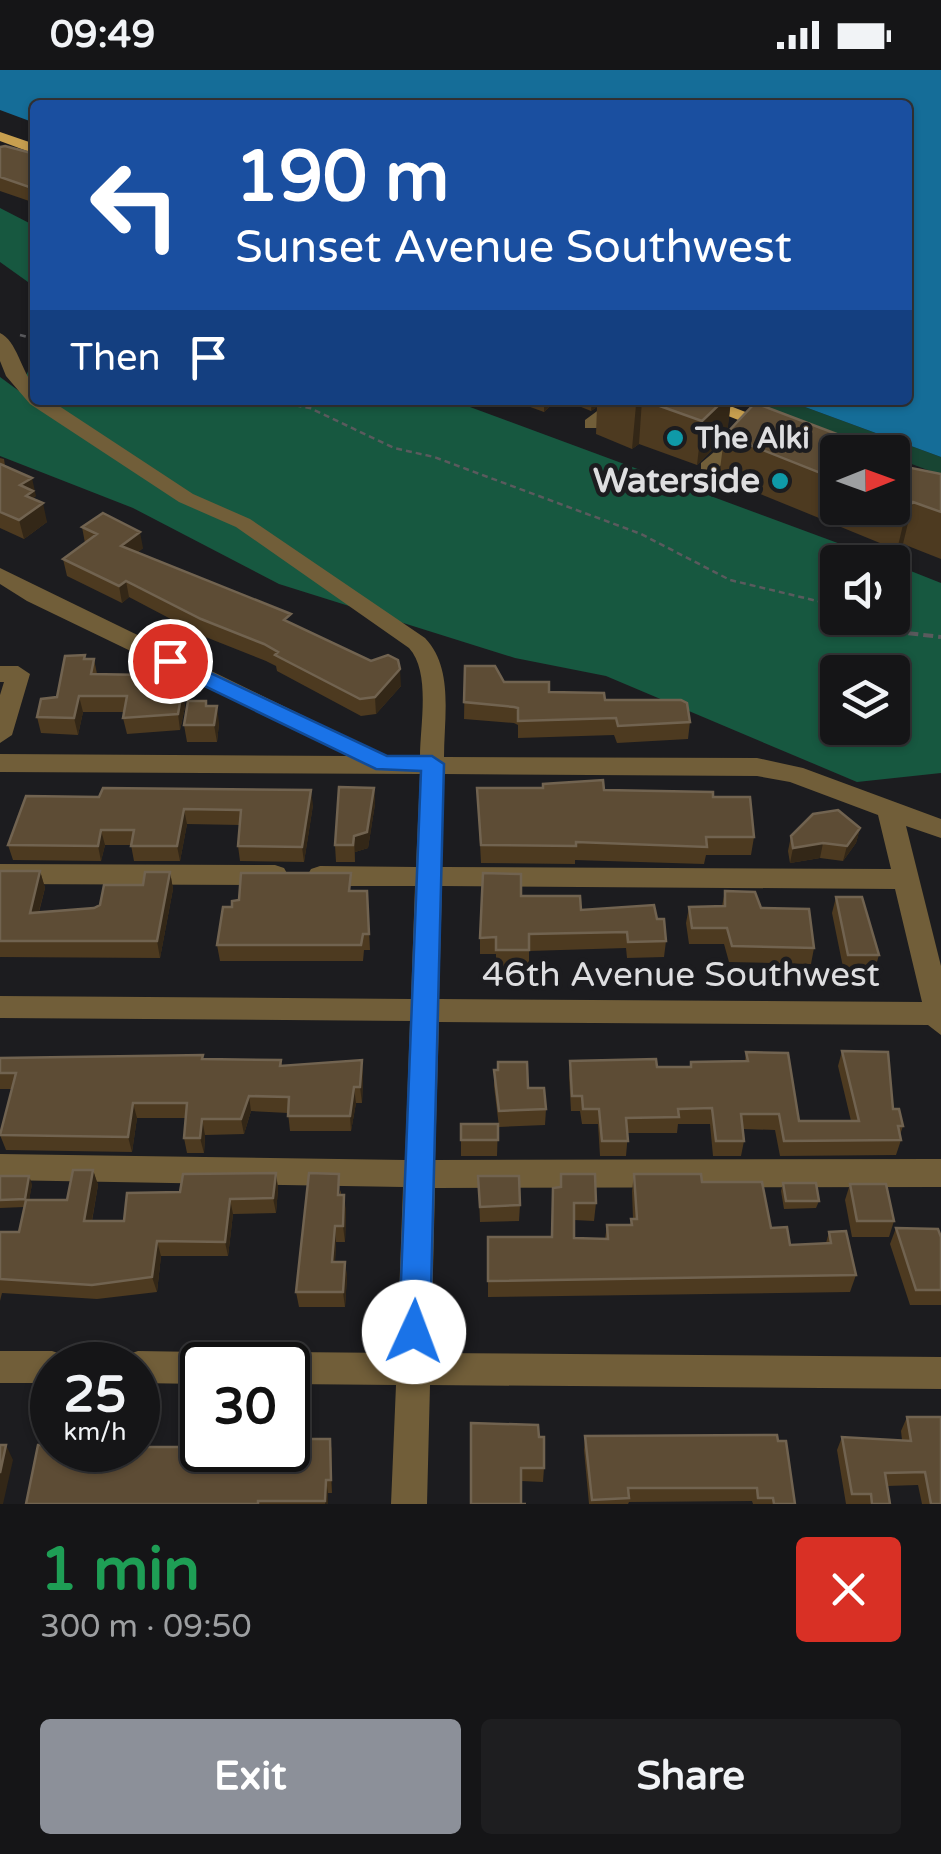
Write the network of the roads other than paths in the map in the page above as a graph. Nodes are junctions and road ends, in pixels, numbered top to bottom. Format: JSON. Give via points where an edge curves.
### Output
{"nodes":[{"id":1,"x":0,"y":136,"type":"edge"},
{"id":2,"x":29,"y":147,"type":"edge"},
{"id":3,"x":0,"y":155,"type":"edge"},
{"id":4,"x":9,"y":336,"type":"edge"},
{"id":5,"x":6,"y":368,"type":"edge"},
{"id":6,"x":30,"y":393,"type":"edge"},
{"id":7,"x":45,"y":405,"type":"edge"},
{"id":8,"x":617,"y":405,"type":"edge"},
{"id":9,"x":711,"y":405,"type":"edge"},
{"id":10,"x":756,"y":422,"type":"junction"},
{"id":11,"x":592,"y":424,"type":"dead end"},
{"id":12,"x":820,"y":446,"type":"edge"},
{"id":13,"x":708,"y":467,"type":"dead end"},
{"id":14,"x":0,"y":575,"type":"edge"},
{"id":15,"x":29,"y":593,"type":"junction"},
{"id":16,"x":0,"y":595,"type":"edge"},
{"id":17,"x":9,"y":674,"type":"edge"},
{"id":18,"x":0,"y":735,"type":"edge"},
{"id":19,"x":0,"y":764,"type":"edge"},
{"id":20,"x":384,"y":764,"type":"junction"},
{"id":21,"x":432,"y":764,"type":"junction"},
{"id":22,"x":889,"y":808,"type":"junction"},
{"id":23,"x":941,"y":829,"type":"edge"},
{"id":24,"x":0,"y":874,"type":"edge"},
{"id":25,"x":429,"y":876,"type":"junction"},
{"id":26,"x":906,"y":879,"type":"junction"},
{"id":27,"x":0,"y":1007,"type":"edge"},
{"id":28,"x":425,"y":1010,"type":"junction"},
{"id":29,"x":940,"y":1017,"type":"edge"},
{"id":30,"x":0,"y":1168,"type":"edge"},
{"id":31,"x":941,"y":1173,"type":"edge"},
{"id":32,"x":420,"y":1174,"type":"junction"},
{"id":33,"x":0,"y":1367,"type":"edge"},
{"id":34,"x":30,"y":1367,"type":"edge"},
{"id":35,"x":310,"y":1368,"type":"edge"},
{"id":36,"x":413,"y":1369,"type":"junction"},
{"id":37,"x":941,"y":1374,"type":"edge"},
{"id":38,"x":409,"y":1504,"type":"edge"}],
"edges":[{"from":1,"to":2,"type":"main road"},
{"from":2,"to":3,"type":"street"},
{"from":4,"to":5,"type":"street"},
{"from":5,"to":6,"type":"street"},
{"from":7,"to":21,"type":"street","via":[[186,498],[243,523],[417,643],[431,663]]},
{"from":8,"to":11,"type":"street"},
{"from":9,"to":10,"type":"main road"},
{"from":10,"to":12,"type":"main road"},
{"from":10,"to":13,"type":"street"},
{"from":14,"to":15,"type":"street"},
{"from":15,"to":16,"type":"street"},
{"from":15,"to":20,"type":"street"},
{"from":17,"to":18,"type":"street"},
{"from":19,"to":20,"type":"street"},
{"from":20,"to":21,"type":"street"},
{"from":21,"to":22,"type":"street","via":[[757,767]]},
{"from":21,"to":25,"type":"street"},
{"from":22,"to":23,"type":"street"},
{"from":22,"to":26,"type":"street"},
{"from":24,"to":25,"type":"street"},
{"from":25,"to":26,"type":"street"},
{"from":25,"to":28,"type":"street"},
{"from":26,"to":29,"type":"street"},
{"from":27,"to":28,"type":"street","name":"46th Avenue Southwest"},
{"from":28,"to":29,"type":"street","name":"46th Avenue Southwest"},
{"from":28,"to":32,"type":"street"},
{"from":30,"to":32,"type":"street"},
{"from":31,"to":32,"type":"street"},
{"from":32,"to":36,"type":"street"},
{"from":33,"to":34,"type":"street"},
{"from":35,"to":36,"type":"street"},
{"from":36,"to":37,"type":"street"},
{"from":36,"to":38,"type":"street"}]}
